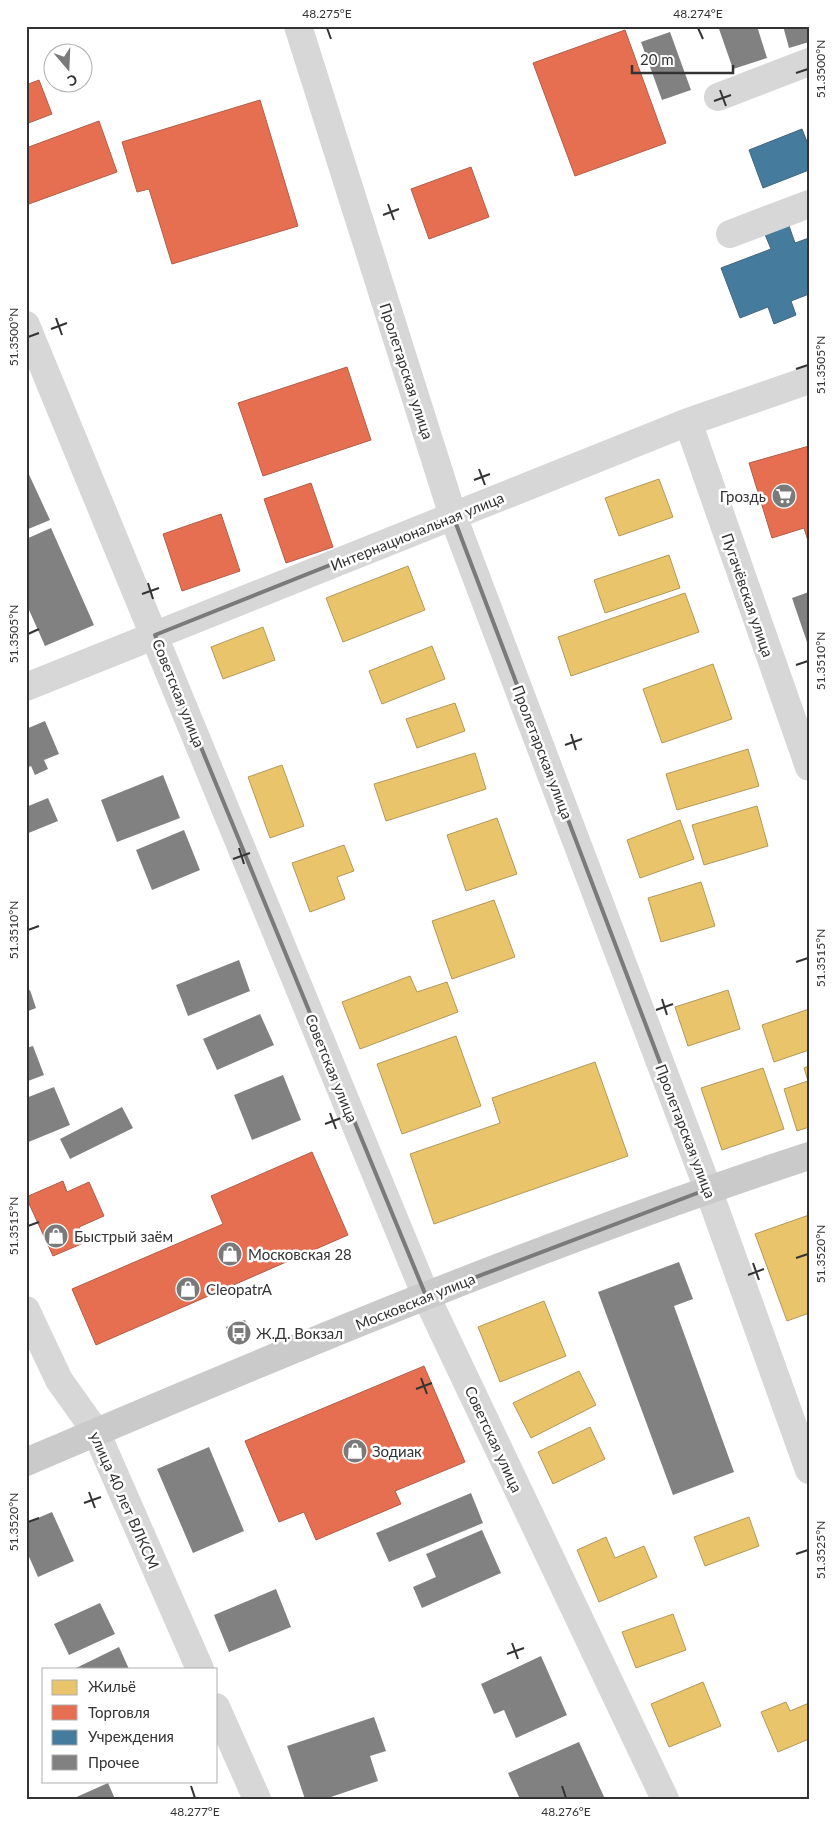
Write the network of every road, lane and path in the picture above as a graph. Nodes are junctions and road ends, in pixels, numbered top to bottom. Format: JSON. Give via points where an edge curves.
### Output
{"nodes":[{"id":1,"x":298,"y":26,"type":"edge"},
{"id":2,"x":809,"y":62,"type":"edge"},
{"id":3,"x":718,"y":96,"type":"dead end"},
{"id":4,"x":809,"y":204,"type":"edge"},
{"id":5,"x":730,"y":234,"type":"dead end"},
{"id":6,"x":26,"y":325,"type":"edge"},
{"id":7,"x":809,"y":380,"type":"edge"},
{"id":8,"x":688,"y":422,"type":"junction"},
{"id":9,"x":453,"y":516,"type":"junction"},
{"id":10,"x":155,"y":635,"type":"junction"},
{"id":11,"x":26,"y":686,"type":"edge"},
{"id":12,"x":809,"y":767,"type":"edge"},
{"id":13,"x":809,"y":1156,"type":"edge"},
{"id":14,"x":708,"y":1189,"type":"junction"},
{"id":15,"x":426,"y":1296,"type":"junction"},
{"id":16,"x":26,"y":1310,"type":"edge"},
{"id":17,"x":96,"y":1432,"type":"junction"},
{"id":18,"x":26,"y":1462,"type":"edge"},
{"id":19,"x":809,"y":1470,"type":"edge"},
{"id":20,"x":200,"y":1668,"type":"edge"},
{"id":21,"x":218,"y":1711,"type":"edge"},
{"id":22,"x":257,"y":1799,"type":"edge"},
{"id":23,"x":665,"y":1799,"type":"edge"}],
"edges":[{"from":1,"to":9,"type":"street","name":"Пролетарская улица"},
{"from":2,"to":3,"type":"street"},
{"from":4,"to":5,"type":"street"},
{"from":6,"to":10,"type":"street","name":"Советская улица"},
{"from":7,"to":8,"type":"street","name":"Интернациональная улица"},
{"from":8,"to":9,"type":"street","name":"Интернациональная улица"},
{"from":8,"to":12,"type":"street","name":"Пугачёвская улица"},
{"from":9,"to":10,"type":"street","name":"Интернациональная улица"},
{"from":9,"to":14,"type":"street","name":"Пролетарская улица"},
{"from":10,"to":11,"type":"street","name":"Интернациональная улица"},
{"from":10,"to":15,"type":"street","name":"Советская улица"},
{"from":13,"to":14,"type":"main road","name":"Московская улица"},
{"from":14,"to":15,"type":"main road","name":"Московская улица"},
{"from":14,"to":19,"type":"street","name":"Пролетарская улица"},
{"from":15,"to":17,"type":"main road","name":"Московская улица"},
{"from":15,"to":23,"type":"street","name":"Советская улица"},
{"from":16,"to":17,"type":"street","name":"улица 40 лет ВЛКСМ","via":[[59,1380]]},
{"from":17,"to":18,"type":"main road","name":"Московская улица"},
{"from":17,"to":20,"type":"street","name":"улица 40 лет ВЛКСМ"},
{"from":21,"to":22,"type":"street"}]}
